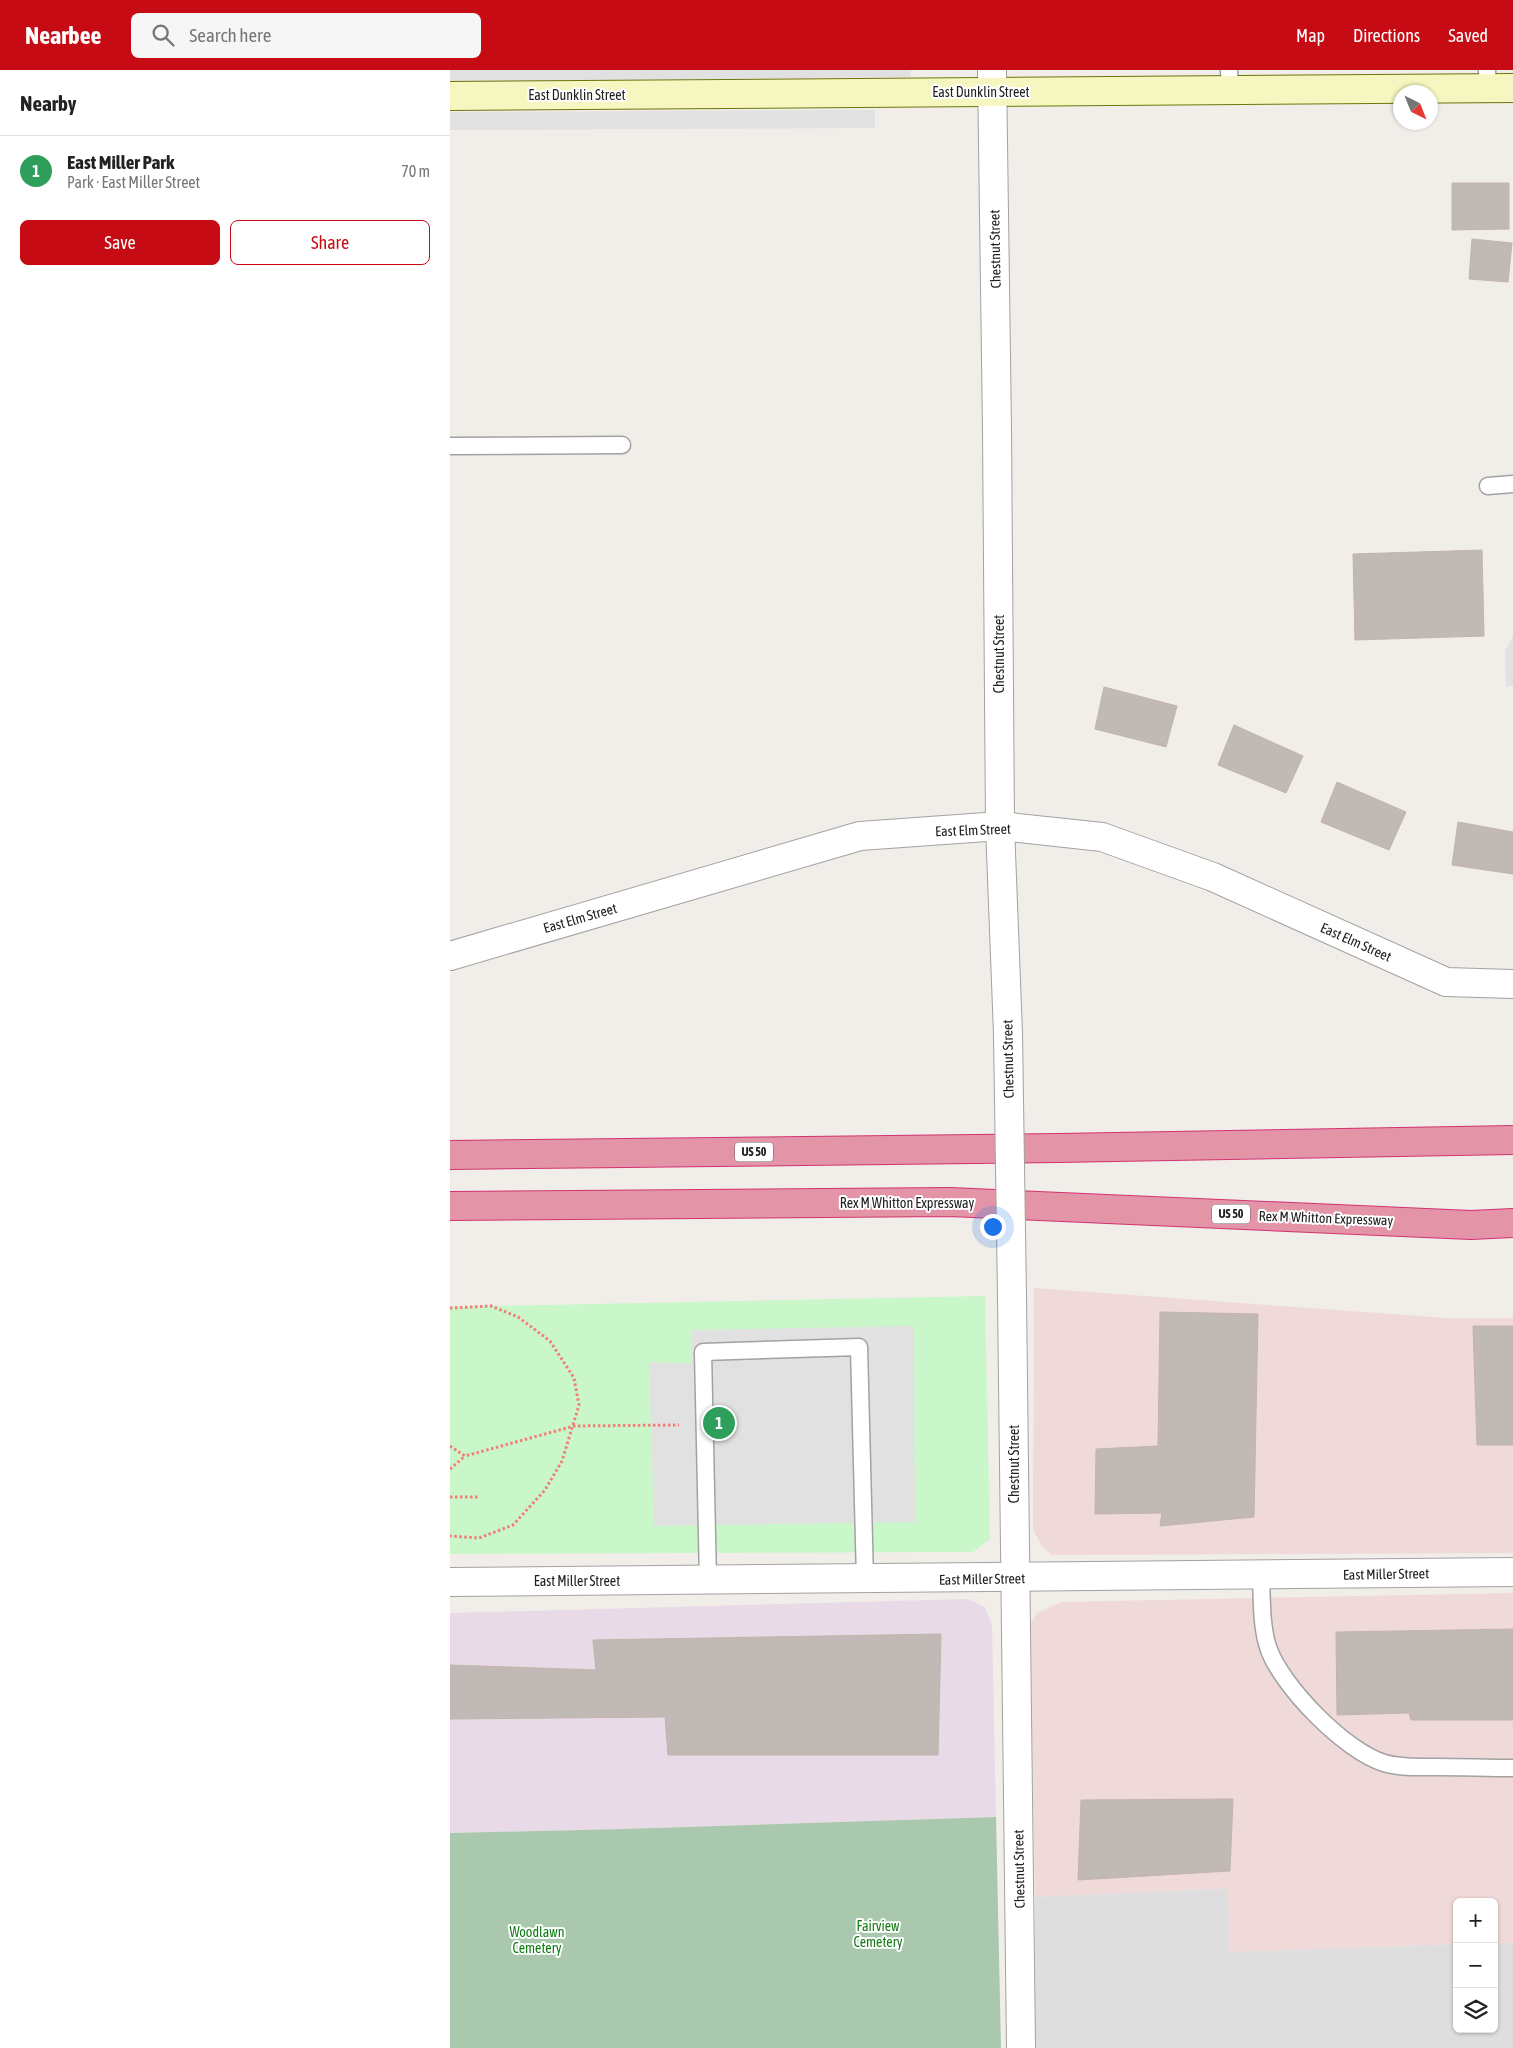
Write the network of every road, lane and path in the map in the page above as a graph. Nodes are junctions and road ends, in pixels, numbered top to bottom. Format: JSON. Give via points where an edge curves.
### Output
{"nodes":[{"id":1,"x":1230,"y":80,"type":"edge"},
{"id":2,"x":993,"y":81,"type":"edge"},
{"id":3,"x":1496,"y":82,"type":"edge"},
{"id":4,"x":450,"y":96,"type":"edge"},
{"id":5,"x":622,"y":445,"type":"dead end"},
{"id":6,"x":450,"y":446,"type":"edge"},
{"id":7,"x":1513,"y":484,"type":"edge"},
{"id":8,"x":1488,"y":486,"type":"dead end"},
{"id":9,"x":1000,"y":826,"type":"junction"},
{"id":10,"x":450,"y":956,"type":"edge"},
{"id":11,"x":1513,"y":984,"type":"edge"},
{"id":12,"x":1513,"y":1131,"type":"edge"},
{"id":13,"x":1513,"y":1140,"type":"edge"},
{"id":14,"x":1463,"y":1141,"type":"junction"},
{"id":15,"x":450,"y":1155,"type":"edge"},
{"id":16,"x":450,"y":1206,"type":"edge"},
{"id":17,"x":1513,"y":1222,"type":"edge"},
{"id":18,"x":1471,"y":1225,"type":"junction"},
{"id":19,"x":1513,"y":1232,"type":"edge"},
{"id":20,"x":450,"y":1308,"type":"edge"},
{"id":21,"x":705,"y":1425,"type":"junction"},
{"id":22,"x":574,"y":1426,"type":"junction"},
{"id":23,"x":450,"y":1446,"type":"edge"},
{"id":24,"x":465,"y":1456,"type":"junction"},
{"id":25,"x":450,"y":1469,"type":"edge"},
{"id":26,"x":450,"y":1497,"type":"edge"},
{"id":27,"x":478,"y":1497,"type":"dead end"},
{"id":28,"x":450,"y":1536,"type":"edge"},
{"id":29,"x":1513,"y":1572,"type":"edge"},
{"id":30,"x":1261,"y":1576,"type":"junction"},
{"id":31,"x":1015,"y":1578,"type":"junction"},
{"id":32,"x":865,"y":1580,"type":"junction"},
{"id":33,"x":708,"y":1581,"type":"junction"},
{"id":34,"x":450,"y":1582,"type":"edge"},
{"id":35,"x":1513,"y":1768,"type":"edge"},
{"id":36,"x":1021,"y":2048,"type":"edge"}],
"edges":[{"from":1,"to":2,"type":"main road","name":"East Dunklin Street"},
{"from":1,"to":3,"type":"main road","name":"East Dunklin Street"},
{"from":2,"to":4,"type":"main road","name":"East Dunklin Street"},
{"from":2,"to":9,"type":"street","name":"Chestnut Street"},
{"from":5,"to":6,"type":"lane"},
{"from":7,"to":8,"type":"lane"},
{"from":9,"to":10,"type":"street","name":"East Elm Street","via":[[860,836]]},
{"from":9,"to":11,"type":"street","name":"East Elm Street","via":[[1102,838],[1213,877],[1446,982]]},
{"from":9,"to":31,"type":"street","name":"Chestnut Street","bridge":true,"via":[[1008,1034]]},
{"from":12,"to":14,"type":"highway"},
{"from":13,"to":14,"type":"highway","number":"US 50"},
{"from":14,"to":15,"type":"highway","number":"US 50"},
{"from":16,"to":18,"type":"highway","name":"Rex M Whitton Expressway","number":"US 50","via":[[950,1202]]},
{"from":17,"to":18,"type":"highway","name":"Rex M Whitton Expressway","number":"US 50"},
{"from":18,"to":19,"type":"highway"},
{"from":20,"to":22,"type":"path","via":[[492,1306],[518,1317],[550,1341],[574,1378],[579,1405]]},
{"from":21,"to":22,"type":"path"},
{"from":21,"to":32,"type":"lane","via":[[703,1352],[859,1347]]},
{"from":21,"to":33,"type":"lane"},
{"from":22,"to":24,"type":"path"},
{"from":22,"to":28,"type":"path","via":[[562,1460],[545,1490],[513,1525],[479,1538]]},
{"from":23,"to":24,"type":"path"},
{"from":24,"to":25,"type":"path"},
{"from":26,"to":27,"type":"path"},
{"from":29,"to":30,"type":"street","name":"East Miller Street"},
{"from":30,"to":31,"type":"street","name":"East Miller Street"},
{"from":30,"to":35,"type":"lane","via":[[1268,1647],[1277,1665],[1298,1695],[1355,1748],[1383,1763],[1406,1767]]},
{"from":31,"to":32,"type":"street","name":"East Miller Street"},
{"from":31,"to":36,"type":"street","name":"Chestnut Street"},
{"from":32,"to":33,"type":"street","name":"East Miller Street"},
{"from":33,"to":34,"type":"street","name":"East Miller Street"}]}
